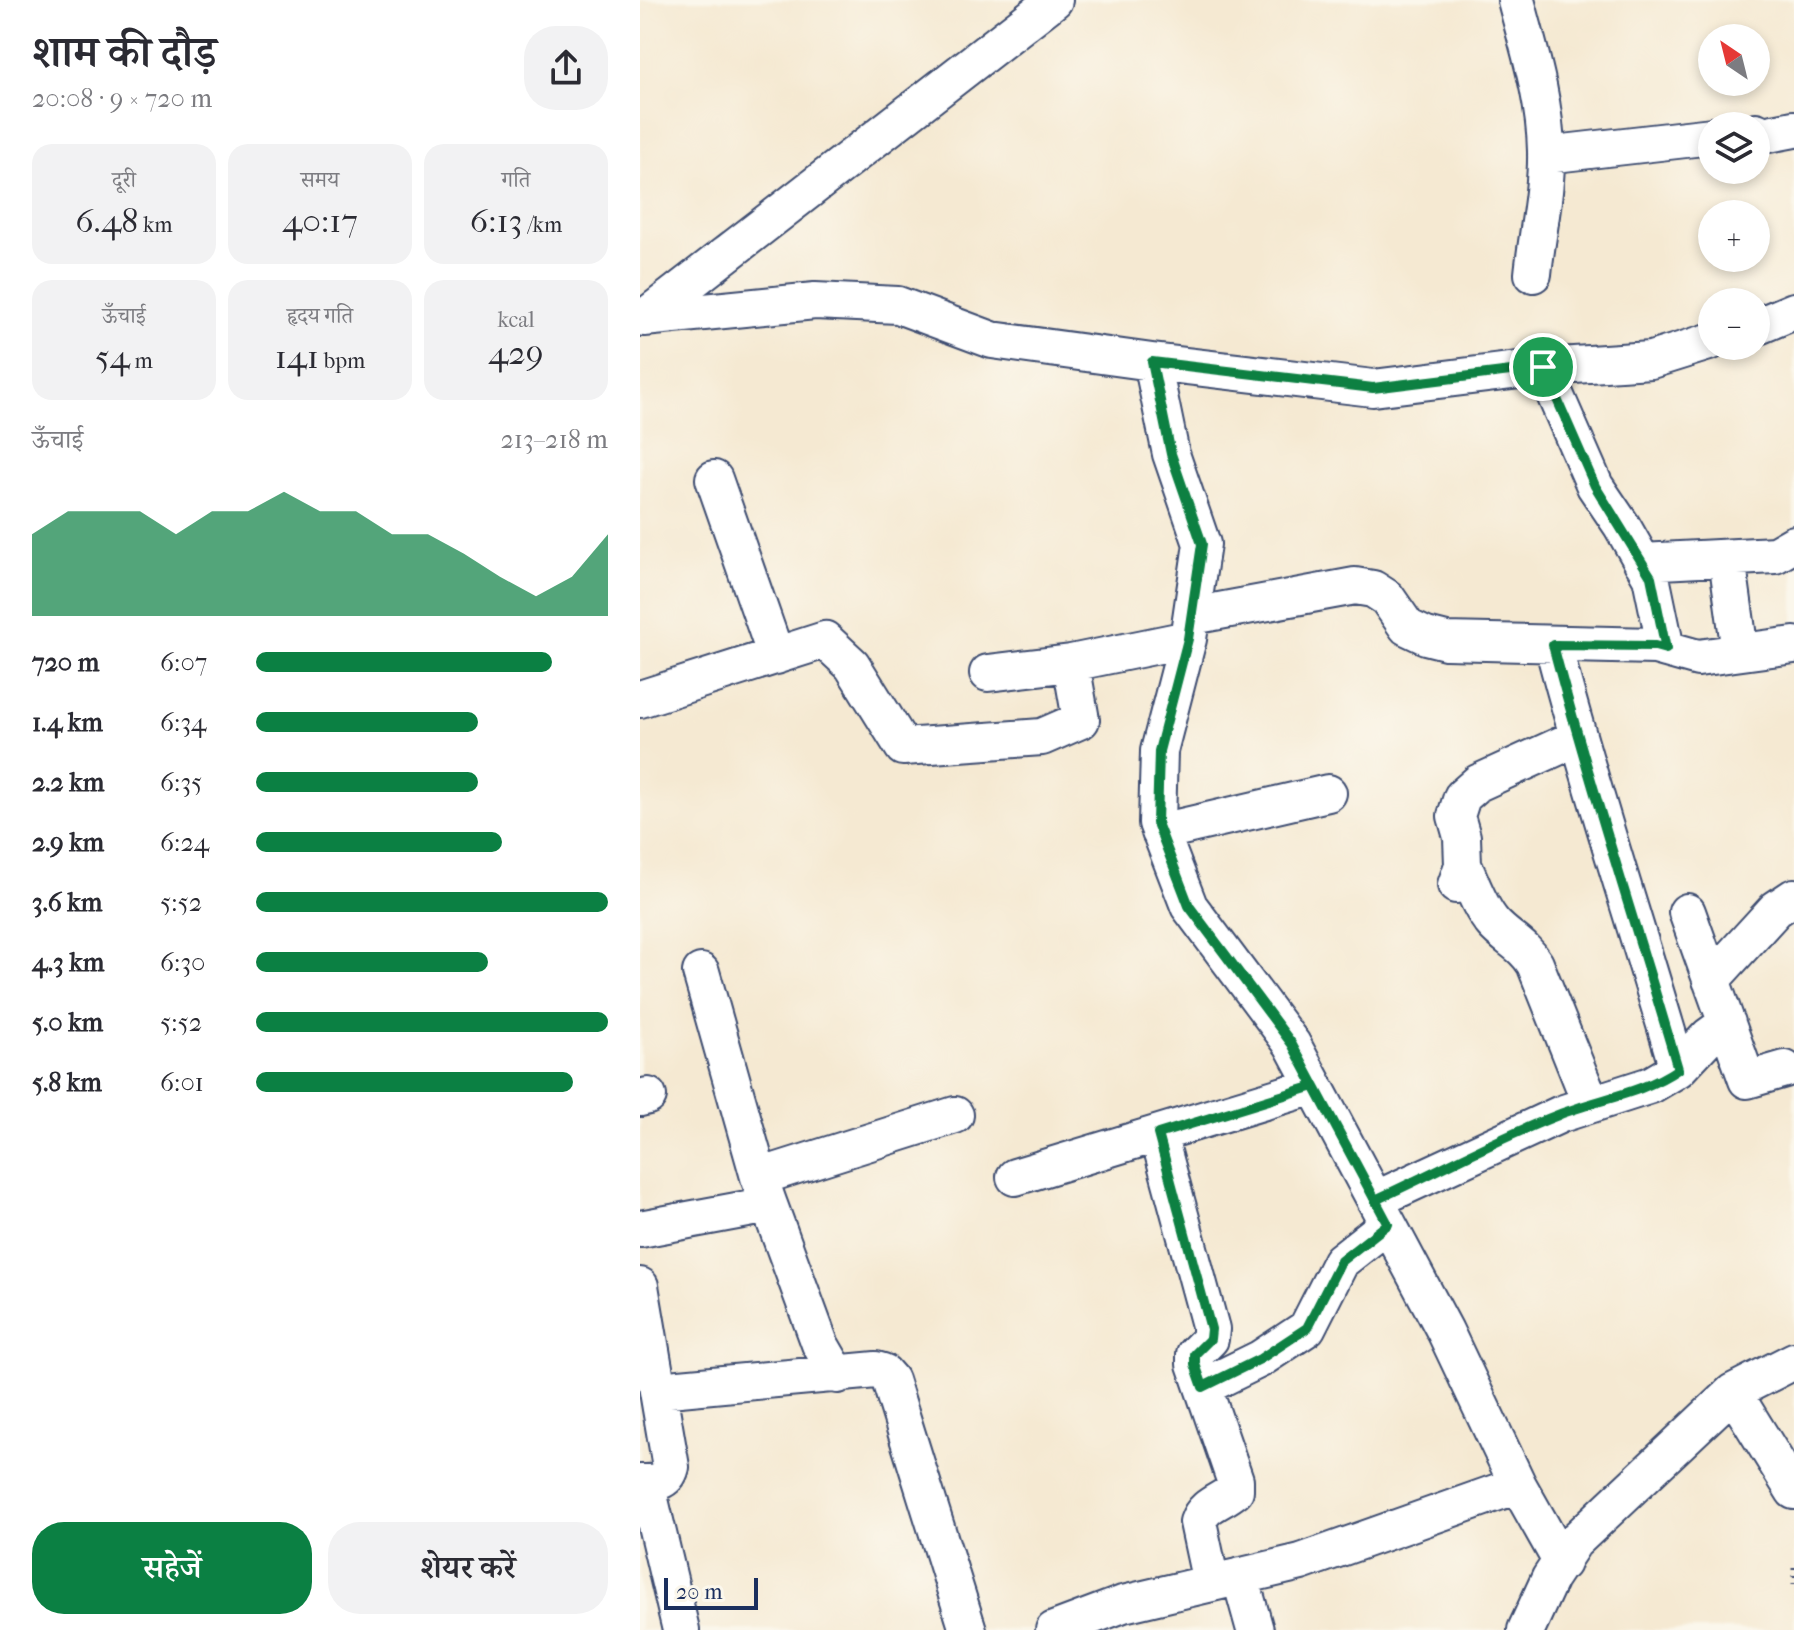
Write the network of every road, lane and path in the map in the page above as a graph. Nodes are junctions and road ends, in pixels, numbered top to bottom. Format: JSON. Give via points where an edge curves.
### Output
{"nodes":[{"id":1,"x":1054,"y":0,"type":"edge"},
{"id":2,"x":1516,"y":0,"type":"edge"},
{"id":3,"x":1794,"y":129,"type":"edge"},
{"id":4,"x":1770,"y":134,"type":"edge"},
{"id":5,"x":1698,"y":138,"type":"edge"},
{"id":6,"x":1546,"y":155,"type":"junction"},
{"id":7,"x":1533,"y":274,"type":"dead end"},
{"id":8,"x":1794,"y":311,"type":"edge"},
{"id":9,"x":642,"y":319,"type":"edge"},
{"id":10,"x":1770,"y":321,"type":"edge"},
{"id":11,"x":1698,"y":345,"type":"edge"},
{"id":12,"x":1152,"y":362,"type":"junction"},
{"id":13,"x":1543,"y":367,"type":"junction"},
{"id":14,"x":714,"y":479,"type":"dead end"},
{"id":15,"x":1794,"y":544,"type":"edge"},
{"id":16,"x":1727,"y":558,"type":"junction"},
{"id":17,"x":1642,"y":562,"type":"junction"},
{"id":18,"x":1190,"y":628,"type":"junction"},
{"id":19,"x":1553,"y":645,"type":"junction"},
{"id":20,"x":1794,"y":645,"type":"edge"},
{"id":21,"x":1666,"y":649,"type":"junction"},
{"id":22,"x":1740,"y":652,"type":"junction"},
{"id":23,"x":776,"y":656,"type":"junction"},
{"id":24,"x":1071,"y":663,"type":"junction"},
{"id":25,"x":988,"y":673,"type":"dead end"},
{"id":26,"x":640,"y":699,"type":"edge"},
{"id":27,"x":1577,"y":738,"type":"junction"},
{"id":28,"x":1328,"y":793,"type":"dead end"},
{"id":29,"x":1160,"y":832,"type":"junction"},
{"id":30,"x":1794,"y":897,"type":"edge"},
{"id":31,"x":1687,"y":912,"type":"dead end"},
{"id":32,"x":701,"y":972,"type":"dead end"},
{"id":33,"x":1711,"y":980,"type":"junction"},
{"id":34,"x":1727,"y":1023,"type":"junction"},
{"id":35,"x":1678,"y":1069,"type":"junction"},
{"id":36,"x":1785,"y":1069,"type":"dead end"},
{"id":37,"x":1314,"y":1086,"type":"junction"},
{"id":38,"x":1591,"y":1104,"type":"junction"},
{"id":39,"x":955,"y":1115,"type":"dead end"},
{"id":40,"x":1158,"y":1134,"type":"junction"},
{"id":41,"x":1015,"y":1177,"type":"dead end"},
{"id":42,"x":764,"y":1191,"type":"junction"},
{"id":43,"x":1382,"y":1212,"type":"junction"},
{"id":44,"x":640,"y":1229,"type":"edge"},
{"id":45,"x":640,"y":1286,"type":"edge"},
{"id":46,"x":1794,"y":1361,"type":"edge"},
{"id":47,"x":838,"y":1375,"type":"junction"},
{"id":48,"x":1203,"y":1387,"type":"junction"},
{"id":49,"x":658,"y":1390,"type":"junction"},
{"id":50,"x":1733,"y":1392,"type":"junction"},
{"id":51,"x":643,"y":1483,"type":"edge"},
{"id":52,"x":1518,"y":1485,"type":"junction"},
{"id":53,"x":1794,"y":1491,"type":"edge"},
{"id":54,"x":1562,"y":1563,"type":"junction"},
{"id":55,"x":1794,"y":1567,"type":"edge"},
{"id":56,"x":1226,"y":1579,"type":"junction"},
{"id":57,"x":1794,"y":1584,"type":"edge"},
{"id":58,"x":681,"y":1630,"type":"edge"},
{"id":59,"x":968,"y":1630,"type":"edge"},
{"id":60,"x":1054,"y":1630,"type":"edge"},
{"id":61,"x":1255,"y":1630,"type":"edge"},
{"id":62,"x":1526,"y":1630,"type":"edge"}],
"edges":[{"from":1,"to":9,"type":"street"},
{"from":2,"to":6,"type":"street","via":[[1541,97]]},
{"from":3,"to":4,"type":"street"},
{"from":5,"to":6,"type":"street"},
{"from":6,"to":7,"type":"street"},
{"from":8,"to":10,"type":"street"},
{"from":9,"to":12,"type":"street","via":[[815,301],[898,305],[992,340]]},
{"from":11,"to":13,"type":"street","via":[[1651,360]]},
{"from":12,"to":13,"type":"street","via":[[1373,388]]},
{"from":12,"to":18,"type":"street","via":[[1171,454],[1202,544]]},
{"from":13,"to":17,"type":"street","via":[[1590,476]]},
{"from":14,"to":23,"type":"street"},
{"from":15,"to":16,"type":"street","via":[[1775,555]]},
{"from":16,"to":17,"type":"street"},
{"from":16,"to":22,"type":"street"},
{"from":17,"to":21,"type":"street","via":[[1656,593]]},
{"from":18,"to":19,"type":"street","via":[[1355,586],[1387,598],[1407,627],[1426,636]]},
{"from":18,"to":24,"type":"street"},
{"from":18,"to":29,"type":"street","via":[[1159,751]]},
{"from":19,"to":21,"type":"street"},
{"from":19,"to":27,"type":"street"},
{"from":20,"to":22,"type":"street"},
{"from":21,"to":22,"type":"street","via":[[1698,658]]},
{"from":23,"to":24,"type":"street","via":[[825,640],[852,665],[903,747],[1042,737],[1081,720]]},
{"from":23,"to":26,"type":"street"},
{"from":24,"to":25,"type":"street"},
{"from":27,"to":35,"type":"street"},
{"from":27,"to":38,"type":"street","via":[[1478,783],[1462,797],[1456,816],[1462,837],[1458,880],[1535,964]]},
{"from":28,"to":29,"type":"street"},
{"from":29,"to":37,"type":"street","via":[[1189,906],[1292,1044]]},
{"from":30,"to":33,"type":"street","via":[[1776,909]]},
{"from":31,"to":33,"type":"street"},
{"from":32,"to":42,"type":"street"},
{"from":33,"to":34,"type":"street"},
{"from":34,"to":35,"type":"street"},
{"from":34,"to":36,"type":"street","via":[[1747,1080]]},
{"from":35,"to":38,"type":"street","via":[[1651,1085]]},
{"from":37,"to":40,"type":"street"},
{"from":37,"to":43,"type":"street"},
{"from":38,"to":43,"type":"street","via":[[1528,1128]]},
{"from":39,"to":42,"type":"street"},
{"from":40,"to":41,"type":"street"},
{"from":40,"to":48,"type":"street","via":[[1211,1329],[1210,1339],[1195,1354]]},
{"from":42,"to":44,"type":"street"},
{"from":42,"to":47,"type":"street","via":[[820,1344]]},
{"from":43,"to":48,"type":"street","via":[[1341,1261],[1307,1328]]},
{"from":43,"to":52,"type":"street"},
{"from":45,"to":49,"type":"street"},
{"from":46,"to":50,"type":"street"},
{"from":47,"to":49,"type":"street"},
{"from":47,"to":59,"type":"street","via":[[876,1370],[890,1380]]},
{"from":48,"to":56,"type":"street","via":[[1235,1490],[1200,1513],[1198,1522]]},
{"from":49,"to":51,"type":"street","via":[[671,1467],[663,1481]]},
{"from":50,"to":53,"type":"street"},
{"from":50,"to":54,"type":"street","via":[[1574,1542]]},
{"from":51,"to":58,"type":"street"},
{"from":52,"to":54,"type":"street"},
{"from":52,"to":56,"type":"street","via":[[1301,1562]]},
{"from":54,"to":62,"type":"street"},
{"from":55,"to":57,"type":"path"},
{"from":56,"to":60,"type":"street","via":[[1123,1604]]},
{"from":56,"to":61,"type":"street"}]}
